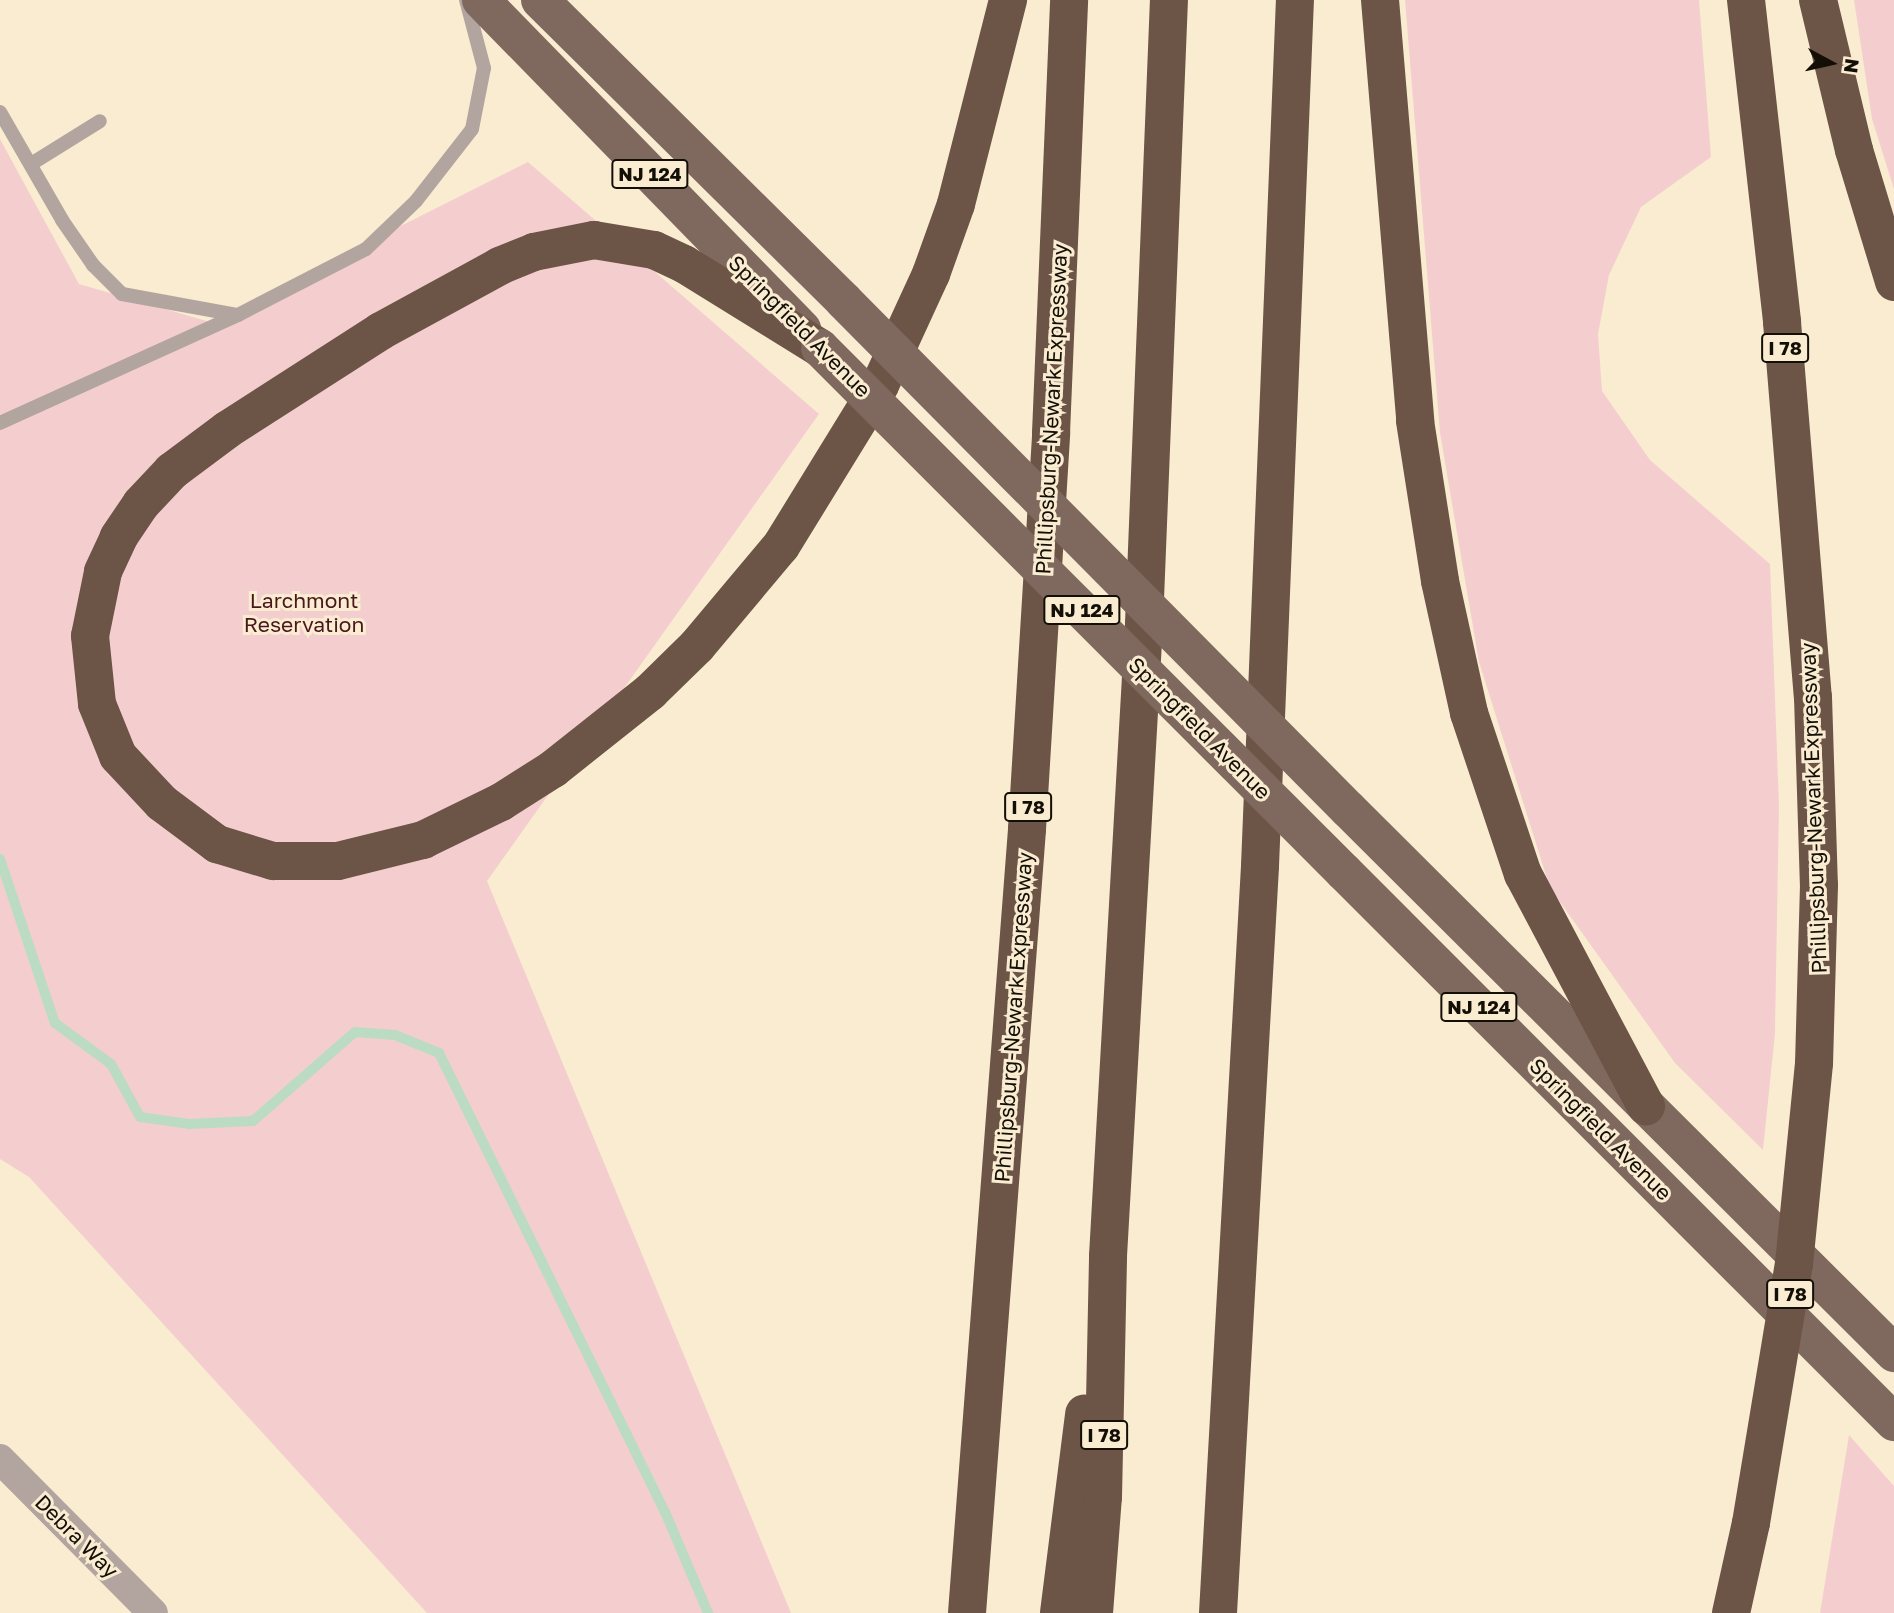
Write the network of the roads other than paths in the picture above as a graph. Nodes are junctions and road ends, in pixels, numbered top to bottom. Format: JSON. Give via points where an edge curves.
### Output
{"nodes":[{"id":1,"x":466,"y":0,"type":"edge"},
{"id":2,"x":481,"y":0,"type":"edge"},
{"id":3,"x":540,"y":0,"type":"edge"},
{"id":4,"x":1008,"y":0,"type":"edge"},
{"id":5,"x":1069,"y":0,"type":"edge"},
{"id":6,"x":1168,"y":0,"type":"edge"},
{"id":7,"x":1295,"y":0,"type":"edge"},
{"id":8,"x":1380,"y":0,"type":"edge"},
{"id":9,"x":1746,"y":0,"type":"edge"},
{"id":10,"x":1818,"y":0,"type":"edge"},
{"id":11,"x":0,"y":112,"type":"edge"},
{"id":12,"x":100,"y":121,"type":"dead end"},
{"id":13,"x":31,"y":164,"type":"junction"},
{"id":14,"x":1894,"y":282,"type":"edge"},
{"id":15,"x":238,"y":315,"type":"junction"},
{"id":16,"x":820,"y":348,"type":"junction"},
{"id":17,"x":0,"y":423,"type":"edge"},
{"id":18,"x":1646,"y":1106,"type":"junction"},
{"id":19,"x":1108,"y":1256,"type":"junction"},
{"id":20,"x":1894,"y":1353,"type":"edge"},
{"id":21,"x":1894,"y":1422,"type":"edge"},
{"id":22,"x":0,"y":1459,"type":"edge"},
{"id":23,"x":1751,"y":1523,"type":"junction"},
{"id":24,"x":153,"y":1613,"type":"edge"},
{"id":25,"x":967,"y":1613,"type":"edge"},
{"id":26,"x":1059,"y":1613,"type":"edge"},
{"id":27,"x":1094,"y":1613,"type":"edge"},
{"id":28,"x":1218,"y":1613,"type":"edge"},
{"id":29,"x":1731,"y":1613,"type":"edge"},
{"id":30,"x":1745,"y":1613,"type":"edge"}],
"edges":[{"from":1,"to":15,"type":"lane","via":[[484,68],[472,130],[416,201],[366,249]]},
{"from":2,"to":16,"type":"main road","name":"Springfield Avenue","number":"NJ 124"},
{"from":3,"to":18,"type":"main road","number":"NJ 124","bridge":true},
{"from":4,"to":16,"type":"highway","via":[[956,204],[932,274],[880,385],[781,546],[697,646],[631,708],[553,769],[460,824],[423,840],[338,861],[273,861],[218,844],[162,803],[118,756],[97,704],[90,636],[103,572],[119,537],[172,471],[381,331],[500,266],[534,252],[594,240],[653,250],[684,264]]},
{"from":5,"to":25,"type":"highway","name":"Phillipsburg-Newark Expressway","number":"I 78","via":[[1030,789]]},
{"from":6,"to":19,"type":"highway","number":"I 78","via":[[1144,624]]},
{"from":7,"to":28,"type":"highway","via":[[1260,879]]},
{"from":8,"to":18,"type":"highway","via":[[1415,421],[1440,581],[1469,713],[1522,874]]},
{"from":9,"to":23,"type":"highway","name":"Phillipsburg-Newark Expressway","number":"I 78","bridge":true,"via":[[1782,322],[1812,683],[1819,885],[1814,1063],[1794,1265]]},
{"from":10,"to":14,"type":"highway","via":[[1850,138]]},
{"from":11,"to":13,"type":"lane"},
{"from":12,"to":13,"type":"lane"},
{"from":13,"to":15,"type":"lane","via":[[93,265],[122,294]]},
{"from":15,"to":17,"type":"lane"},
{"from":16,"to":21,"type":"main road","name":"Springfield Avenue","number":"NJ 124","bridge":true},
{"from":18,"to":20,"type":"main road","number":"NJ 124"},
{"from":19,"to":26,"type":"highway"},
{"from":19,"to":27,"type":"highway","number":"I 78","via":[[1103,1497]]},
{"from":22,"to":24,"type":"street","name":"Debra Way"},
{"from":23,"to":29,"type":"highway","name":"Phillipsburg-Newark Expressway","number":"I 78"},
{"from":23,"to":30,"type":"highway"}]}
